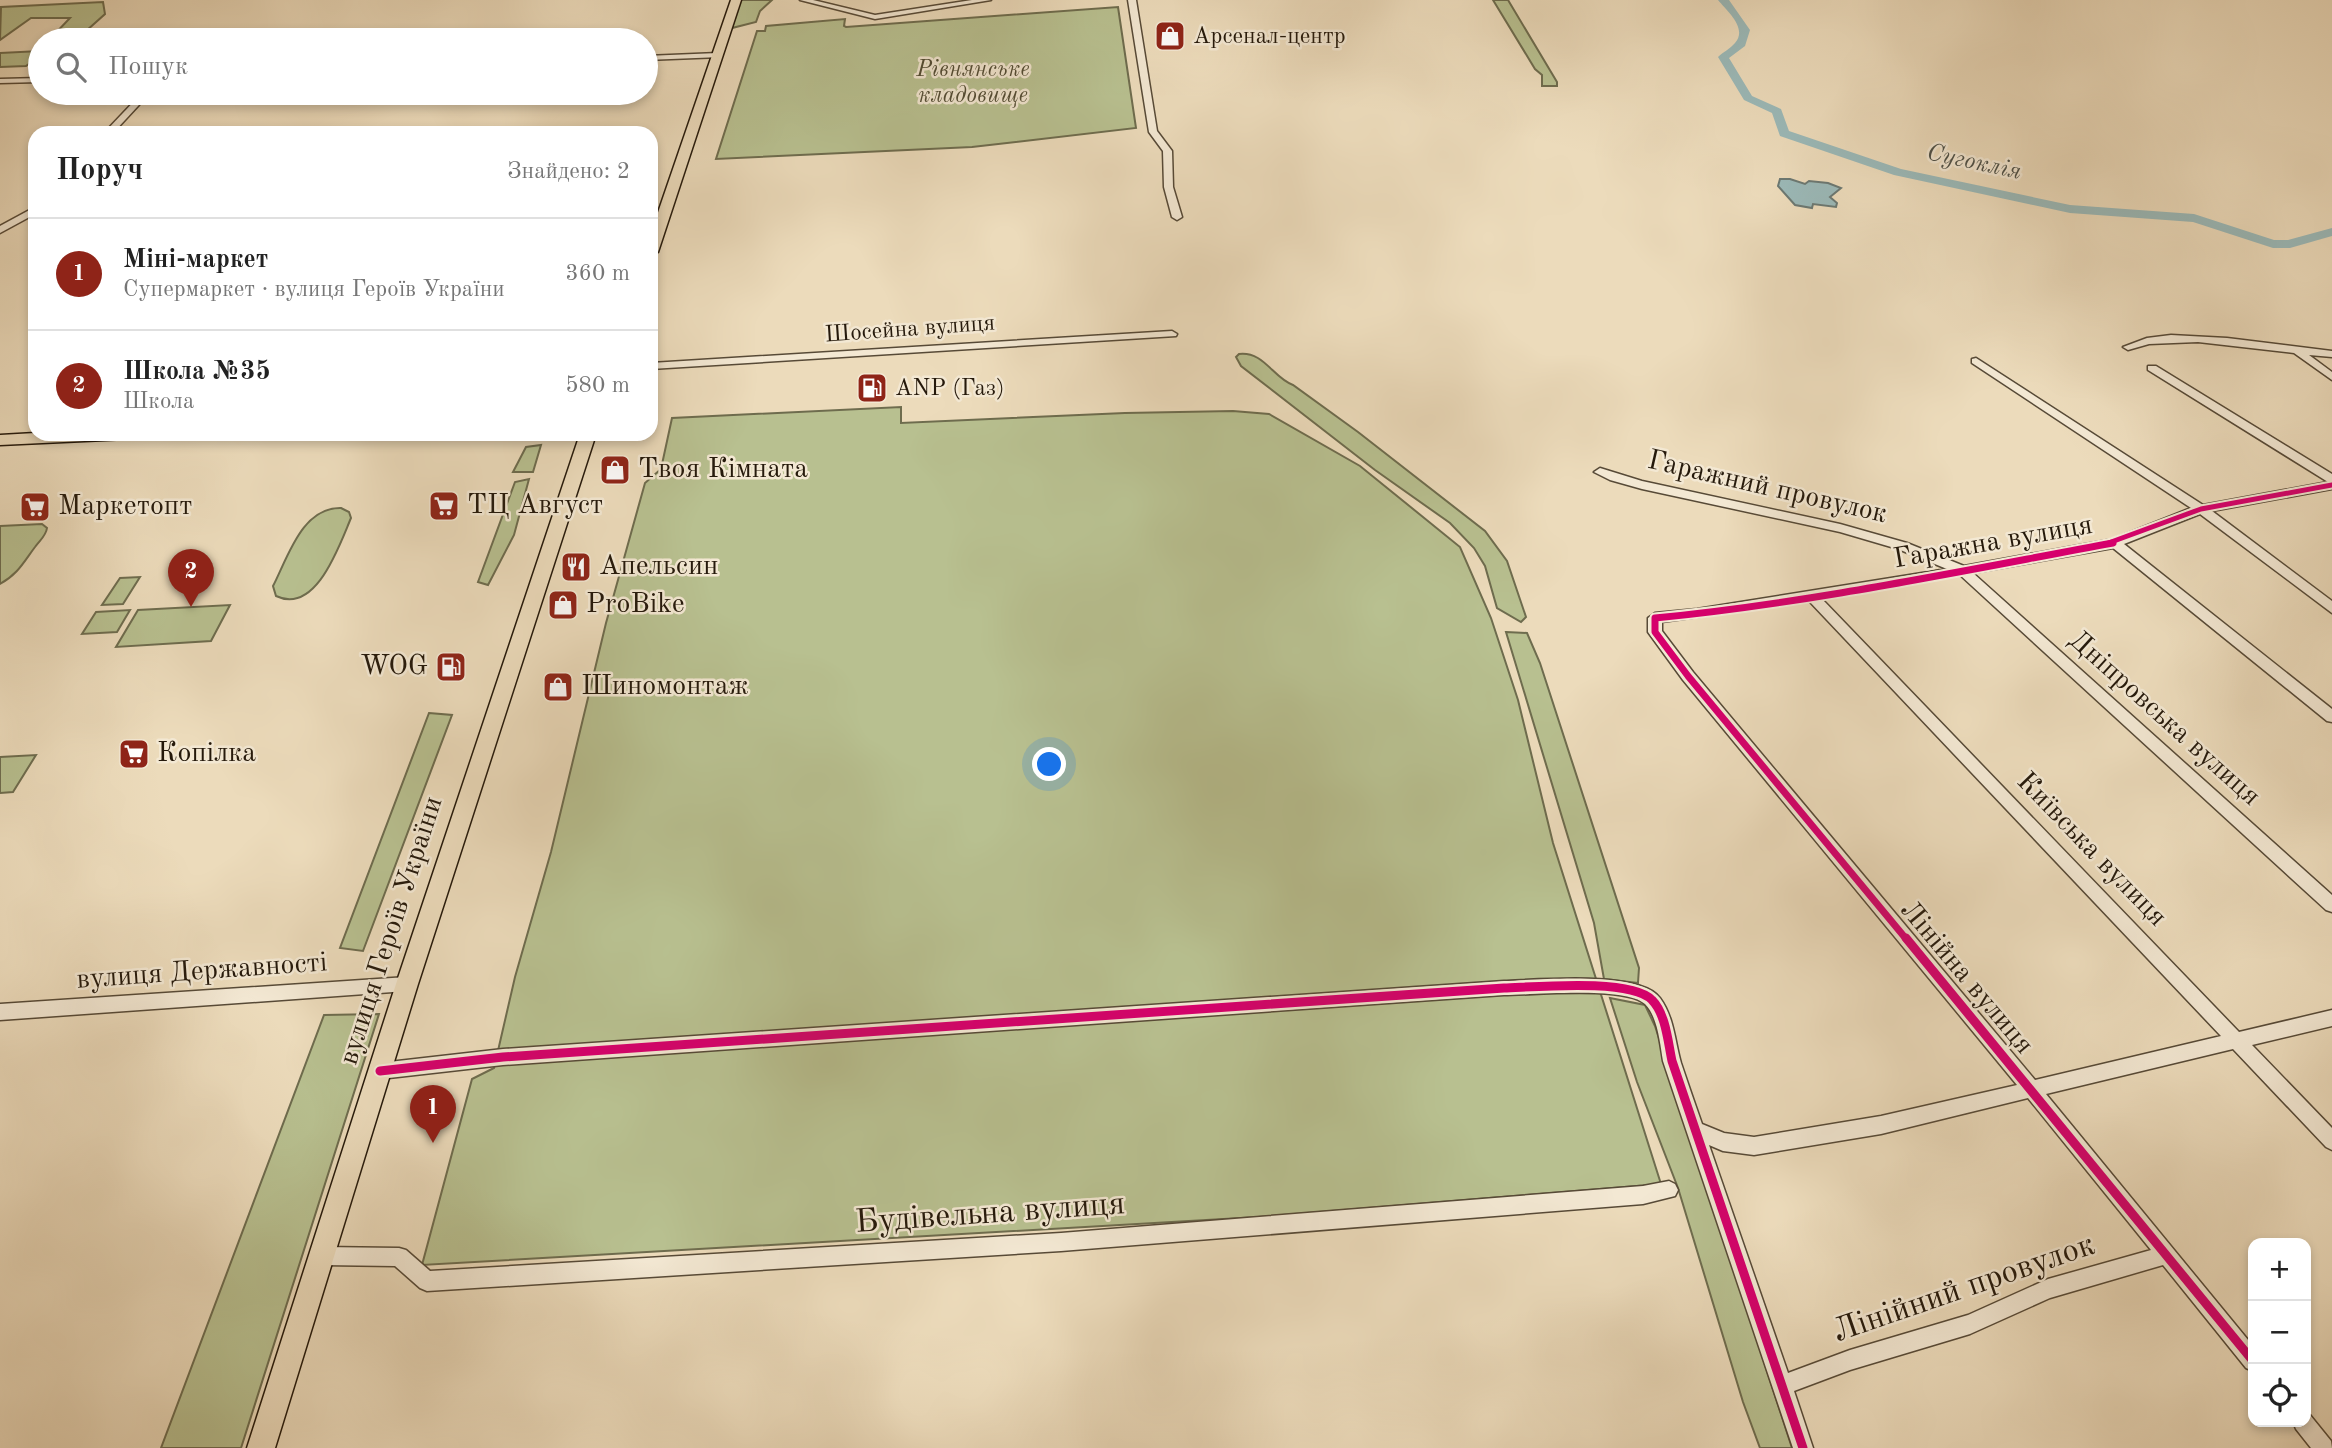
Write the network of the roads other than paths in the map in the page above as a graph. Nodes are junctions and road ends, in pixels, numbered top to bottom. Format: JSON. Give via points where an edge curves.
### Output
{"nodes":[{"id":1,"x":736,"y":0,"type":"edge"},
{"id":2,"x":804,"y":0,"type":"edge"},
{"id":3,"x":987,"y":0,"type":"edge"},
{"id":4,"x":1132,"y":0,"type":"edge"},
{"id":5,"x":718,"y":55,"type":"junction"},
{"id":6,"x":658,"y":58,"type":"edge"},
{"id":7,"x":28,"y":80,"type":"edge"},
{"id":8,"x":0,"y":81,"type":"edge"},
{"id":9,"x":135,"y":105,"type":"edge"},
{"id":10,"x":115,"y":126,"type":"edge"},
{"id":11,"x":28,"y":214,"type":"edge"},
{"id":12,"x":1177,"y":217,"type":"dead end"},
{"id":13,"x":0,"y":230,"type":"edge"},
{"id":14,"x":658,"y":231,"type":"edge"},
{"id":15,"x":1172,"y":334,"type":"dead end"},
{"id":16,"x":2128,"y":347,"type":"dead end"},
{"id":17,"x":2299,"y":353,"type":"junction"},
{"id":18,"x":2332,"y":354,"type":"edge"},
{"id":19,"x":1976,"y":361,"type":"dead end"},
{"id":20,"x":658,"y":366,"type":"edge"},
{"id":21,"x":2152,"y":368,"type":"dead end"},
{"id":22,"x":2332,"y":377,"type":"edge"},
{"id":23,"x":28,"y":439,"type":"edge"},
{"id":24,"x":0,"y":440,"type":"edge"},
{"id":25,"x":586,"y":441,"type":"edge"},
{"id":26,"x":1600,"y":472,"type":"dead end"},
{"id":27,"x":2332,"y":479,"type":"edge"},
{"id":28,"x":2332,"y":485,"type":"edge"},
{"id":29,"x":2201,"y":509,"type":"junction"},
{"id":30,"x":2115,"y":542,"type":"junction"},
{"id":31,"x":1962,"y":570,"type":"junction"},
{"id":32,"x":1811,"y":595,"type":"junction"},
{"id":33,"x":2332,"y":608,"type":"edge"},
{"id":34,"x":1655,"y":618,"type":"joint"},
{"id":35,"x":2332,"y":717,"type":"edge"},
{"id":36,"x":2332,"y":905,"type":"edge"},
{"id":37,"x":407,"y":984,"type":"junction"},
{"id":38,"x":0,"y":1012,"type":"edge"},
{"id":39,"x":2332,"y":1018,"type":"edge"},
{"id":40,"x":2237,"y":1041,"type":"junction"},
{"id":41,"x":380,"y":1071,"type":"junction"},
{"id":42,"x":2033,"y":1091,"type":"junction"},
{"id":43,"x":1698,"y":1131,"type":"junction"},
{"id":44,"x":2332,"y":1141,"type":"edge"},
{"id":45,"x":1669,"y":1189,"type":"dead end"},
{"id":46,"x":2167,"y":1255,"type":"junction"},
{"id":47,"x":322,"y":1256,"type":"junction"},
{"id":48,"x":2248,"y":1355,"type":"edge"},
{"id":49,"x":1783,"y":1385,"type":"junction"},
{"id":50,"x":2306,"y":1427,"type":"edge"},
{"id":51,"x":261,"y":1448,"type":"edge"},
{"id":52,"x":1803,"y":1448,"type":"edge"},
{"id":53,"x":2324,"y":1448,"type":"edge"}],
"edges":[{"from":1,"to":5,"type":"main road"},
{"from":2,"to":3,"type":"street","via":[[875,17]]},
{"from":4,"to":12,"type":"street","via":[[1153,132],[1168,148],[1168,184]]},
{"from":5,"to":6,"type":"street"},
{"from":5,"to":14,"type":"main road"},
{"from":7,"to":8,"type":"street"},
{"from":9,"to":10,"type":"street"},
{"from":11,"to":13,"type":"street"},
{"from":15,"to":20,"type":"street","name":"Шосейна вулиця"},
{"from":16,"to":17,"type":"street","via":[[2141,341],[2180,338]]},
{"from":17,"to":18,"type":"street"},
{"from":17,"to":22,"type":"street"},
{"from":19,"to":29,"type":"street"},
{"from":21,"to":27,"type":"street"},
{"from":23,"to":24,"type":"main road"},
{"from":25,"to":37,"type":"main road","name":"вулиця Героїв України"},
{"from":26,"to":31,"type":"street","name":"Гаражний провулок","via":[[1905,545]]},
{"from":28,"to":29,"type":"street","name":"Гаражна вулиця"},
{"from":29,"to":30,"type":"street","name":"Гаражна вулиця"},
{"from":29,"to":33,"type":"street"},
{"from":30,"to":31,"type":"street","name":"Гаражна вулиця"},
{"from":30,"to":35,"type":"street"},
{"from":31,"to":32,"type":"street","name":"Гаражна вулиця"},
{"from":31,"to":36,"type":"street","name":"Дніпровська вулиця"},
{"from":32,"to":34,"type":"street","name":"Гаражна вулиця"},
{"from":32,"to":40,"type":"street","name":"Київська вулиця"},
{"from":34,"to":42,"type":"street","name":"Лінійна вулиця","via":[[1655,632],[1666,649]]},
{"from":37,"to":38,"type":"street","name":"вулиця Державності"},
{"from":37,"to":41,"type":"main road","name":"вулиця Героїв України"},
{"from":39,"to":40,"type":"street"},
{"from":40,"to":42,"type":"street"},
{"from":40,"to":44,"type":"street","name":"Київська вулиця"},
{"from":41,"to":43,"type":"street","via":[[517,1056],[1589,986],[1637,990],[1652,999]]},
{"from":41,"to":47,"type":"main road","name":"вулиця Героїв України"},
{"from":42,"to":43,"type":"street","via":[[1881,1125],[1754,1146],[1723,1142]]},
{"from":42,"to":46,"type":"street","name":"Лінійна вулиця"},
{"from":43,"to":49,"type":"street"},
{"from":45,"to":47,"type":"street","name":"Будівельна вулиця","via":[[1643,1195],[1061,1242],[428,1281],[398,1257]]},
{"from":46,"to":48,"type":"street","name":"Лінійна вулиця"},
{"from":46,"to":49,"type":"street","name":"Лінійний провулок","via":[[2048,1289],[1970,1324]]},
{"from":47,"to":51,"type":"main road","name":"вулиця Героїв України"},
{"from":49,"to":52,"type":"street"},
{"from":50,"to":53,"type":"street"}]}
